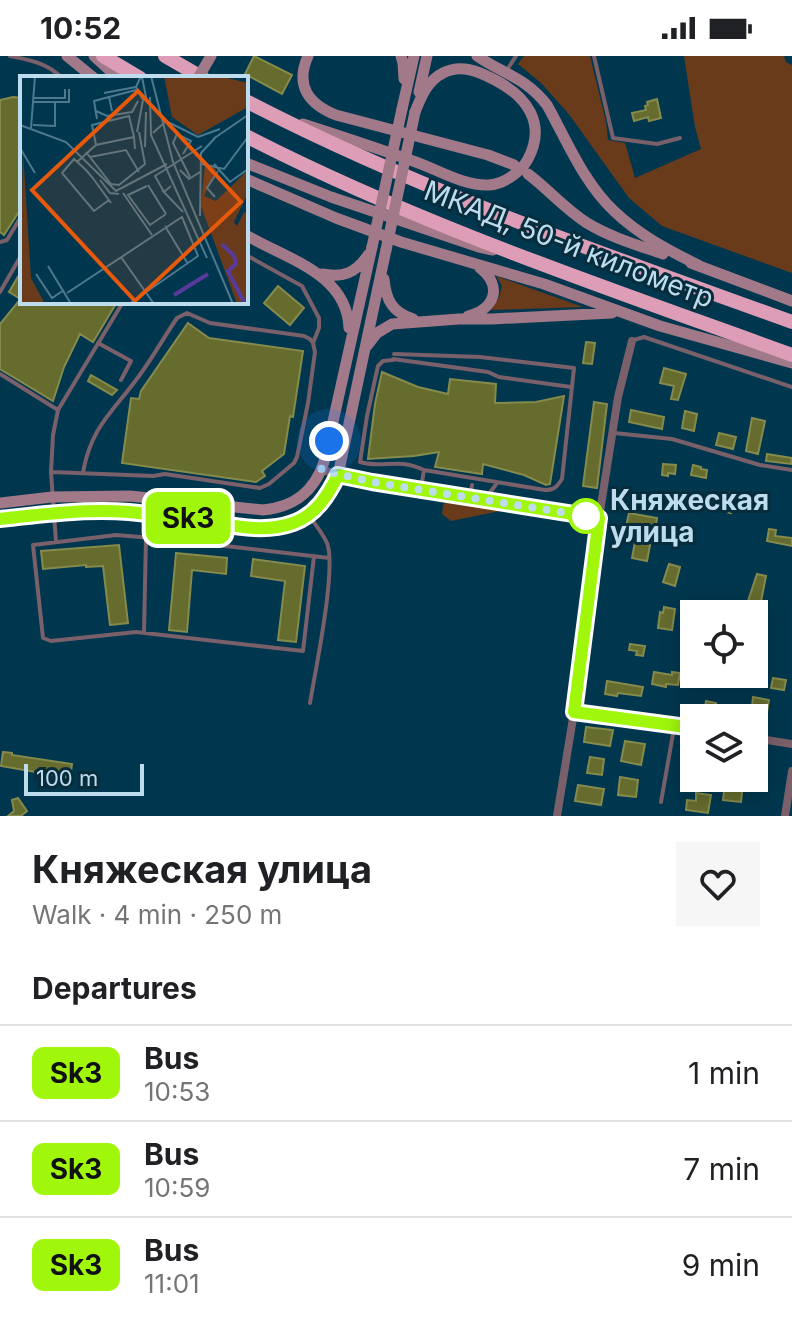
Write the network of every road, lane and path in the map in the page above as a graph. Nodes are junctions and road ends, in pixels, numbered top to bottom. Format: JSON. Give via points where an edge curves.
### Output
{"nodes":[{"id":1,"x":10,"y":56,"type":"edge"},
{"id":2,"x":67,"y":56,"type":"edge"},
{"id":3,"x":94,"y":56,"type":"edge"},
{"id":4,"x":103,"y":56,"type":"edge"},
{"id":5,"x":165,"y":56,"type":"edge"},
{"id":6,"x":211,"y":56,"type":"edge"},
{"id":7,"x":308,"y":56,"type":"edge"},
{"id":8,"x":401,"y":56,"type":"edge"},
{"id":9,"x":414,"y":56,"type":"edge"},
{"id":10,"x":427,"y":56,"type":"edge"},
{"id":11,"x":477,"y":56,"type":"edge"},
{"id":12,"x":516,"y":56,"type":"edge"},
{"id":13,"x":594,"y":56,"type":"edge"},
{"id":14,"x":506,"y":72,"type":"junction"},
{"id":15,"x":60,"y":76,"type":"edge"},
{"id":16,"x":92,"y":76,"type":"edge"},
{"id":17,"x":116,"y":76,"type":"edge"},
{"id":18,"x":137,"y":76,"type":"edge"},
{"id":19,"x":198,"y":76,"type":"edge"},
{"id":20,"x":202,"y":76,"type":"edge"},
{"id":21,"x":248,"y":102,"type":"edge"},
{"id":22,"x":402,"y":109,"type":"junction"},
{"id":23,"x":267,"y":112,"type":"junction"},
{"id":24,"x":415,"y":112,"type":"junction"},
{"id":25,"x":248,"y":137,"type":"edge"},
{"id":26,"x":680,"y":138,"type":"dead end"},
{"id":27,"x":248,"y":164,"type":"edge"},
{"id":28,"x":514,"y":165,"type":"dead end"},
{"id":29,"x":528,"y":174,"type":"dead end"},
{"id":30,"x":248,"y":180,"type":"edge"},
{"id":31,"x":20,"y":218,"type":"edge"},
{"id":32,"x":248,"y":236,"type":"edge"},
{"id":33,"x":0,"y":242,"type":"edge"},
{"id":34,"x":372,"y":247,"type":"junction"},
{"id":35,"x":248,"y":256,"type":"edge"},
{"id":36,"x":521,"y":256,"type":"junction"},
{"id":37,"x":20,"y":257,"type":"edge"},
{"id":38,"x":469,"y":262,"type":"junction"},
{"id":39,"x":698,"y":265,"type":"junction"},
{"id":40,"x":382,"y":266,"type":"junction"},
{"id":41,"x":317,"y":273,"type":"junction"},
{"id":42,"x":0,"y":292,"type":"edge"},
{"id":43,"x":792,"y":301,"type":"edge"},
{"id":44,"x":122,"y":304,"type":"edge"},
{"id":45,"x":624,"y":314,"type":"junction"},
{"id":46,"x":459,"y":319,"type":"junction"},
{"id":47,"x":417,"y":321,"type":"junction"},
{"id":48,"x":792,"y":322,"type":"edge"},
{"id":49,"x":632,"y":341,"type":"joint"},
{"id":50,"x":98,"y":343,"type":"junction"},
{"id":51,"x":313,"y":343,"type":"junction"},
{"id":52,"x":350,"y":345,"type":"junction"},
{"id":53,"x":792,"y":355,"type":"edge"},
{"id":54,"x":393,"y":360,"type":"junction"},
{"id":55,"x":361,"y":362,"type":"junction"},
{"id":56,"x":792,"y":363,"type":"edge"},
{"id":57,"x":0,"y":374,"type":"edge"},
{"id":58,"x":121,"y":380,"type":"dead end"},
{"id":59,"x":571,"y":387,"type":"junction"},
{"id":60,"x":792,"y":387,"type":"edge"},
{"id":61,"x":58,"y":410,"type":"junction"},
{"id":62,"x":352,"y":413,"type":"junction"},
{"id":63,"x":367,"y":416,"type":"junction"},
{"id":64,"x":614,"y":433,"type":"junction"},
{"id":65,"x":321,"y":470,"type":"junction"},
{"id":66,"x":424,"y":470,"type":"junction"},
{"id":67,"x":792,"y":470,"type":"edge"},
{"id":68,"x":51,"y":472,"type":"junction"},
{"id":69,"x":83,"y":473,"type":"junction"},
{"id":70,"x":338,"y":475,"type":"junction"},
{"id":71,"x":498,"y":482,"type":"junction"},
{"id":72,"x":472,"y":485,"type":"dead end"},
{"id":73,"x":421,"y":490,"type":"junction"},
{"id":74,"x":52,"y":497,"type":"junction"},
{"id":75,"x":470,"y":497,"type":"junction"},
{"id":76,"x":485,"y":500,"type":"junction"},
{"id":77,"x":0,"y":503,"type":"edge"},
{"id":78,"x":53,"y":513,"type":"junction"},
{"id":79,"x":309,"y":515,"type":"junction"},
{"id":80,"x":0,"y":518,"type":"edge"},
{"id":81,"x":599,"y":518,"type":"junction"},
{"id":82,"x":146,"y":537,"type":"junction"},
{"id":83,"x":56,"y":542,"type":"junction"},
{"id":84,"x":314,"y":556,"type":"junction"},
{"id":85,"x":329,"y":558,"type":"junction"},
{"id":86,"x":144,"y":632,"type":"junction"},
{"id":87,"x":310,"y":703,"type":"dead end"},
{"id":88,"x":574,"y":712,"type":"junction"},
{"id":89,"x":673,"y":725,"type":"junction"},
{"id":90,"x":680,"y":726,"type":"edge"},
{"id":91,"x":768,"y":740,"type":"edge"},
{"id":92,"x":792,"y":744,"type":"edge"},
{"id":93,"x":792,"y":771,"type":"edge"},
{"id":94,"x":661,"y":802,"type":"dead end"},
{"id":95,"x":557,"y":816,"type":"edge"},
{"id":96,"x":785,"y":816,"type":"edge"}],
"edges":[{"from":1,"to":15,"type":"lane","via":[[38,62]]},
{"from":2,"to":16,"type":"street"},
{"from":3,"to":17,"type":"street"},
{"from":4,"to":18,"type":"highway"},
{"from":5,"to":19,"type":"highway"},
{"from":6,"to":20,"type":"street","bridge":true},
{"from":7,"to":28,"type":"street","via":[[303,82],[310,99],[324,110]]},
{"from":8,"to":22,"type":"street"},
{"from":9,"to":22,"type":"street"},
{"from":10,"to":24,"type":"street"},
{"from":11,"to":14,"type":"street"},
{"from":12,"to":14,"type":"lane"},
{"from":13,"to":26,"type":"lane","via":[[613,138],[657,144]]},
{"from":14,"to":39,"type":"street","via":[[547,105],[611,209],[652,242]]},
{"from":21,"to":23,"type":"highway","name":"МКАД, 50-й километр"},
{"from":22,"to":34,"type":"street","bridge":true},
{"from":23,"to":24,"type":"street","via":[[477,184],[507,179],[524,166],[531,151],[530,108],[515,91],[475,71],[453,69],[434,79]]},
{"from":23,"to":48,"type":"highway","name":"МКАД, 50-й километр","via":[[498,215]]},
{"from":24,"to":40,"type":"street","bridge":true},
{"from":25,"to":36,"type":"highway","name":"МКАД, 50-й километр","via":[[329,177]]},
{"from":27,"to":36,"type":"street","via":[[479,247]]},
{"from":29,"to":39,"type":"street","via":[[587,223]]},
{"from":30,"to":38,"type":"street","via":[[336,218]]},
{"from":31,"to":33,"type":"lane","via":[[7,240]]},
{"from":32,"to":41,"type":"street"},
{"from":34,"to":41,"type":"street","via":[[350,273]]},
{"from":34,"to":52,"type":"street"},
{"from":35,"to":51,"type":"lane","via":[[302,286],[319,318]]},
{"from":36,"to":53,"type":"highway","name":"МКАД, 50-й километр"},
{"from":37,"to":42,"type":"lane"},
{"from":38,"to":45,"type":"street"},
{"from":38,"to":46,"type":"street","via":[[489,276],[493,292],[488,307]]},
{"from":39,"to":43,"type":"street"},
{"from":40,"to":47,"type":"street","via":[[388,300],[398,313]]},
{"from":40,"to":55,"type":"street"},
{"from":41,"to":52,"type":"street","via":[[345,306]]},
{"from":44,"to":50,"type":"lane"},
{"from":45,"to":46,"type":"street"},
{"from":45,"to":56,"type":"street"},
{"from":46,"to":47,"type":"street"},
{"from":47,"to":55,"type":"street","via":[[384,328],[369,343]]},
{"from":49,"to":60,"type":"lane","via":[[644,337]]},
{"from":49,"to":64,"type":"street","via":[[616,395]]},
{"from":50,"to":58,"type":"lane","via":[[131,361]]},
{"from":50,"to":61,"type":"lane"},
{"from":51,"to":69,"type":"lane","via":[[304,336],[182,315],[94,433]]},
{"from":51,"to":69,"type":"lane","via":[[297,457],[269,484],[260,488],[165,474]]},
{"from":52,"to":65,"type":"street"},
{"from":54,"to":59,"type":"lane"},
{"from":54,"to":59,"type":"lane","via":[[394,354],[480,357],[574,368]]},
{"from":54,"to":63,"type":"lane","via":[[378,366]]},
{"from":55,"to":62,"type":"street"},
{"from":57,"to":61,"type":"lane"},
{"from":59,"to":71,"type":"lane","via":[[559,484],[545,490]]},
{"from":61,"to":68,"type":"lane"},
{"from":62,"to":63,"type":"lane"},
{"from":62,"to":70,"type":"street"},
{"from":63,"to":66,"type":"lane","via":[[360,462],[397,462]]},
{"from":64,"to":67,"type":"lane","via":[[672,439]]},
{"from":64,"to":81,"type":"street"},
{"from":65,"to":70,"type":"street"},
{"from":65,"to":74,"type":"street","via":[[302,497],[276,509],[130,496]]},
{"from":66,"to":71,"type":"lane"},
{"from":66,"to":73,"type":"lane"},
{"from":68,"to":69,"type":"lane"},
{"from":68,"to":74,"type":"lane"},
{"from":70,"to":73,"type":"street"},
{"from":70,"to":79,"type":"street"},
{"from":71,"to":76,"type":"lane"},
{"from":72,"to":75,"type":"lane"},
{"from":73,"to":75,"type":"street"},
{"from":74,"to":77,"type":"street"},
{"from":74,"to":78,"type":"lane"},
{"from":75,"to":76,"type":"street"},
{"from":76,"to":81,"type":"street"},
{"from":78,"to":79,"type":"street","via":[[132,513],[265,528]]},
{"from":78,"to":80,"type":"street"},
{"from":78,"to":83,"type":"lane"},
{"from":79,"to":85,"type":"lane","via":[[328,544]]},
{"from":81,"to":88,"type":"street"},
{"from":82,"to":83,"type":"lane"},
{"from":82,"to":84,"type":"lane"},
{"from":82,"to":86,"type":"lane"},
{"from":83,"to":86,"type":"lane","via":[[33,545],[43,638]]},
{"from":84,"to":85,"type":"lane"},
{"from":84,"to":86,"type":"lane","via":[[303,651]]},
{"from":85,"to":87,"type":"lane"},
{"from":88,"to":89,"type":"street"},
{"from":88,"to":95,"type":"street"},
{"from":89,"to":90,"type":"street"},
{"from":89,"to":94,"type":"lane"},
{"from":91,"to":92,"type":"street"},
{"from":93,"to":96,"type":"street"}]}
